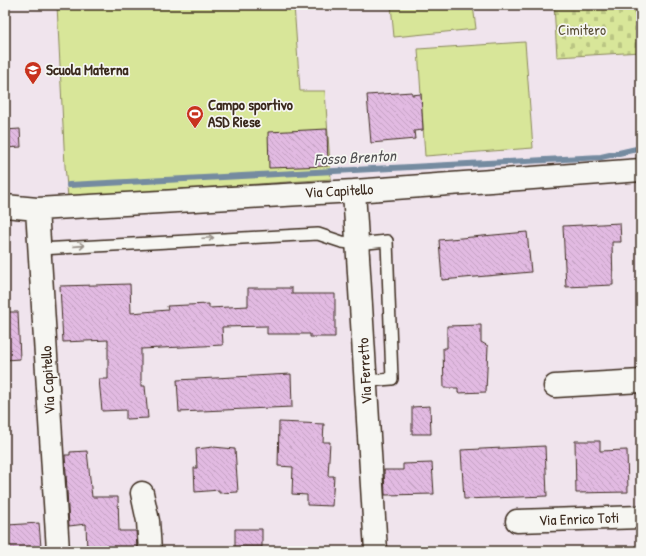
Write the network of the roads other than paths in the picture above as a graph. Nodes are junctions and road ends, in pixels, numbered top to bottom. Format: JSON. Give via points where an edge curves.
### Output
{"nodes":[{"id":1,"x":641,"y":170,"type":"edge"},
{"id":2,"x":354,"y":191,"type":"junction"},
{"id":3,"x":5,"y":206,"type":"edge"},
{"id":4,"x":37,"y":209,"type":"junction"},
{"id":5,"x":357,"y":244,"type":"junction"},
{"id":6,"x":40,"y":249,"type":"junction"},
{"id":7,"x":366,"y":381,"type":"junction"},
{"id":8,"x":641,"y":381,"type":"edge"},
{"id":9,"x":556,"y":386,"type":"dead end"},
{"id":10,"x":142,"y":493,"type":"dead end"},
{"id":11,"x":641,"y":517,"type":"edge"},
{"id":12,"x":517,"y":521,"type":"dead end"},
{"id":13,"x":58,"y":551,"type":"edge"},
{"id":14,"x":150,"y":551,"type":"edge"},
{"id":15,"x":376,"y":551,"type":"edge"}],
"edges":[{"from":1,"to":2,"type":"street","name":"Via Capitello"},
{"from":2,"to":4,"type":"street","name":"Via Capitello"},
{"from":2,"to":5,"type":"street","name":"Via Ferretto"},
{"from":3,"to":4,"type":"street","name":"Via Capitello"},
{"from":4,"to":6,"type":"street","name":"Via Capitello"},
{"from":6,"to":5,"type":"lane","one_way":true,"via":[[318,234]]},
{"from":5,"to":7,"type":"street","name":"Via Ferretto"},
{"from":5,"to":7,"type":"lane","via":[[387,241],[392,379]]},
{"from":6,"to":13,"type":"street","name":"Via Capitello"},
{"from":7,"to":15,"type":"street","name":"Via Ferretto"},
{"from":8,"to":9,"type":"street"},
{"from":10,"to":14,"type":"street","via":[[148,521]]},
{"from":11,"to":12,"type":"street","name":"Via Enrico Toti"}]}
